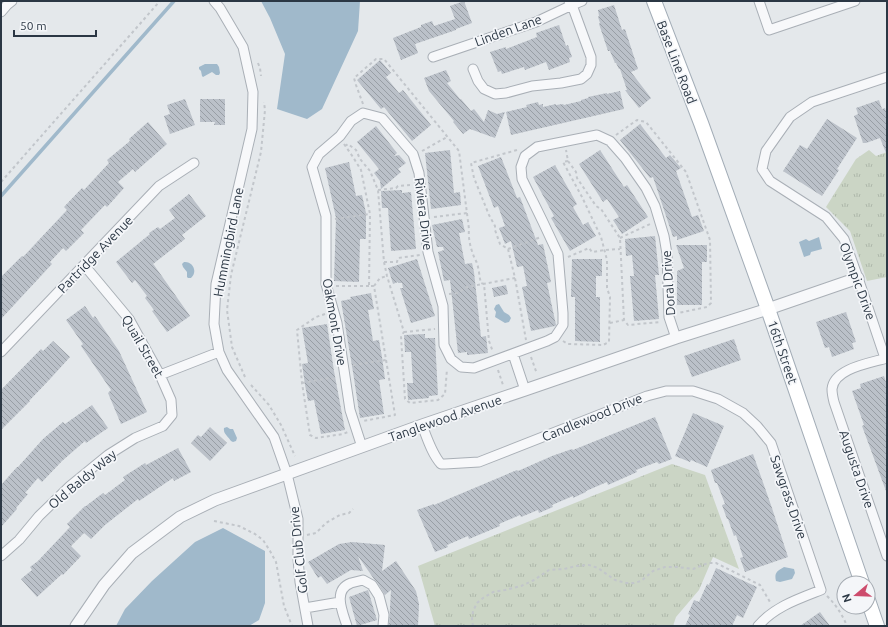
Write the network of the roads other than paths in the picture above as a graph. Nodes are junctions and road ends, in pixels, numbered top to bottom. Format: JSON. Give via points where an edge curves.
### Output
{"nodes":[{"id":1,"x":12,"y":1,"type":"edge"},
{"id":2,"x":214,"y":1,"type":"edge"},
{"id":3,"x":582,"y":1,"type":"edge"},
{"id":4,"x":654,"y":1,"type":"edge"},
{"id":5,"x":759,"y":1,"type":"edge"},
{"id":6,"x":855,"y":1,"type":"edge"},
{"id":7,"x":570,"y":3,"type":"edge"},
{"id":8,"x":1,"y":12,"type":"edge"},
{"id":9,"x":433,"y":57,"type":"dead end"},
{"id":10,"x":473,"y":69,"type":"dead end"},
{"id":11,"x":887,"y":77,"type":"edge"},
{"id":12,"x":701,"y":122,"type":"joint"},
{"id":13,"x":340,"y":136,"type":"joint"},
{"id":14,"x":194,"y":163,"type":"dead end"},
{"id":15,"x":84,"y":265,"type":"junction"},
{"id":16,"x":858,"y":278,"type":"junction"},
{"id":17,"x":768,"y":309,"type":"junction"},
{"id":18,"x":676,"y":338,"type":"junction"},
{"id":19,"x":1,"y":352,"type":"edge"},
{"id":20,"x":219,"y":352,"type":"junction"},
{"id":21,"x":513,"y":354,"type":"junction"},
{"id":22,"x":886,"y":358,"type":"edge"},
{"id":23,"x":160,"y":375,"type":"junction"},
{"id":24,"x":525,"y":390,"type":"junction"},
{"id":25,"x":743,"y":413,"type":"joint"},
{"id":26,"x":172,"y":415,"type":"joint"},
{"id":27,"x":422,"y":425,"type":"junction"},
{"id":28,"x":362,"y":447,"type":"junction"},
{"id":29,"x":287,"y":474,"type":"junction"},
{"id":30,"x":1,"y":556,"type":"edge"},
{"id":31,"x":887,"y":556,"type":"edge"},
{"id":32,"x":859,"y":575,"type":"edge"},
{"id":33,"x":340,"y":602,"type":"junction"},
{"id":34,"x":305,"y":608,"type":"junction"},
{"id":35,"x":873,"y":615,"type":"edge"},
{"id":36,"x":76,"y":626,"type":"edge"},
{"id":37,"x":308,"y":626,"type":"edge"},
{"id":38,"x":347,"y":626,"type":"edge"},
{"id":39,"x":383,"y":626,"type":"edge"},
{"id":40,"x":758,"y":626,"type":"edge"},
{"id":41,"x":877,"y":626,"type":"edge"}],
"edges":[{"from":1,"to":8,"type":"street"},
{"from":2,"to":20,"type":"street","name":"Hummingbird Lane","via":[[242,47],[253,92],[252,129],[216,284],[214,324]]},
{"from":3,"to":7,"type":"street","name":"Linden Lane"},
{"from":4,"to":12,"type":"main road","name":"Base Line Road"},
{"from":5,"to":6,"type":"street","via":[[769,30]]},
{"from":7,"to":9,"type":"street","name":"Linden Lane","via":[[536,22]]},
{"from":7,"to":10,"type":"street","via":[[591,57],[587,74],[581,79],[495,94],[484,90]]},
{"from":11,"to":16,"type":"street","name":"Olympic Drive","via":[[812,102],[790,117],[766,151],[762,169],[770,181],[826,217],[844,239]]},
{"from":12,"to":17,"type":"main road","name":"16th Street"},
{"from":13,"to":21,"type":"street","name":"Riviera Drive","via":[[351,121],[363,113],[382,118],[413,154],[421,185],[428,252],[443,306],[444,345],[451,359],[461,367],[474,368]]},
{"from":13,"to":28,"type":"street","name":"Oakmont Drive","via":[[319,154],[312,167],[326,216],[326,284],[337,323],[350,410]]},
{"from":14,"to":15,"type":"street","name":"Partridge Avenue","via":[[159,186]]},
{"from":15,"to":19,"type":"street","name":"Partridge Avenue"},
{"from":15,"to":23,"type":"street","name":"Quail Street","via":[[129,319]]},
{"from":16,"to":17,"type":"street","name":"Tanglewood Avenue"},
{"from":16,"to":22,"type":"street","name":"Olympic Drive"},
{"from":17,"to":18,"type":"street","name":"Tanglewood Avenue"},
{"from":17,"to":32,"type":"main road","name":"16th Street"},
{"from":18,"to":21,"type":"street","name":"Doral Drive","via":[[669,316],[668,254],[655,206],[625,158],[610,141],[597,134],[537,147],[525,156],[521,167],[522,179],[558,254],[563,325],[555,337]]},
{"from":18,"to":24,"type":"street","name":"Tanglewood Avenue"},
{"from":20,"to":23,"type":"street"},
{"from":20,"to":29,"type":"street","name":"Hummingbird Lane","via":[[227,370],[274,437]]},
{"from":21,"to":24,"type":"street"},
{"from":22,"to":31,"type":"street","name":"Augusta Drive","via":[[840,374],[834,381],[832,390]]},
{"from":23,"to":26,"type":"street","name":"Quail Street","via":[[171,400]]},
{"from":24,"to":27,"type":"street","name":"Tanglewood Avenue"},
{"from":25,"to":27,"type":"street","name":"Candlewood Drive","via":[[718,399],[693,391],[666,391],[647,396],[479,462],[441,464]]},
{"from":25,"to":40,"type":"street","name":"Sawgrass Drive","via":[[771,443],[821,590],[780,607]]},
{"from":26,"to":30,"type":"street","name":"Old Baldy Way","via":[[163,426],[135,438],[108,455],[70,486]]},
{"from":27,"to":28,"type":"street","name":"Tanglewood Avenue"},
{"from":28,"to":29,"type":"street","name":"Tanglewood Avenue"},
{"from":29,"to":34,"type":"street","name":"Golf Club Drive","via":[[298,519],[298,566]]},
{"from":29,"to":36,"type":"street","name":"Tanglewood Avenue","via":[[215,500],[180,517],[132,553],[104,585]]},
{"from":33,"to":34,"type":"street"},
{"from":33,"to":38,"type":"street"},
{"from":33,"to":39,"type":"street","via":[[341,591],[349,584],[363,580],[372,585],[379,596],[384,615]]},
{"from":34,"to":37,"type":"street","name":"Golf Club Drive"},
{"from":35,"to":41,"type":"main road"}]}
